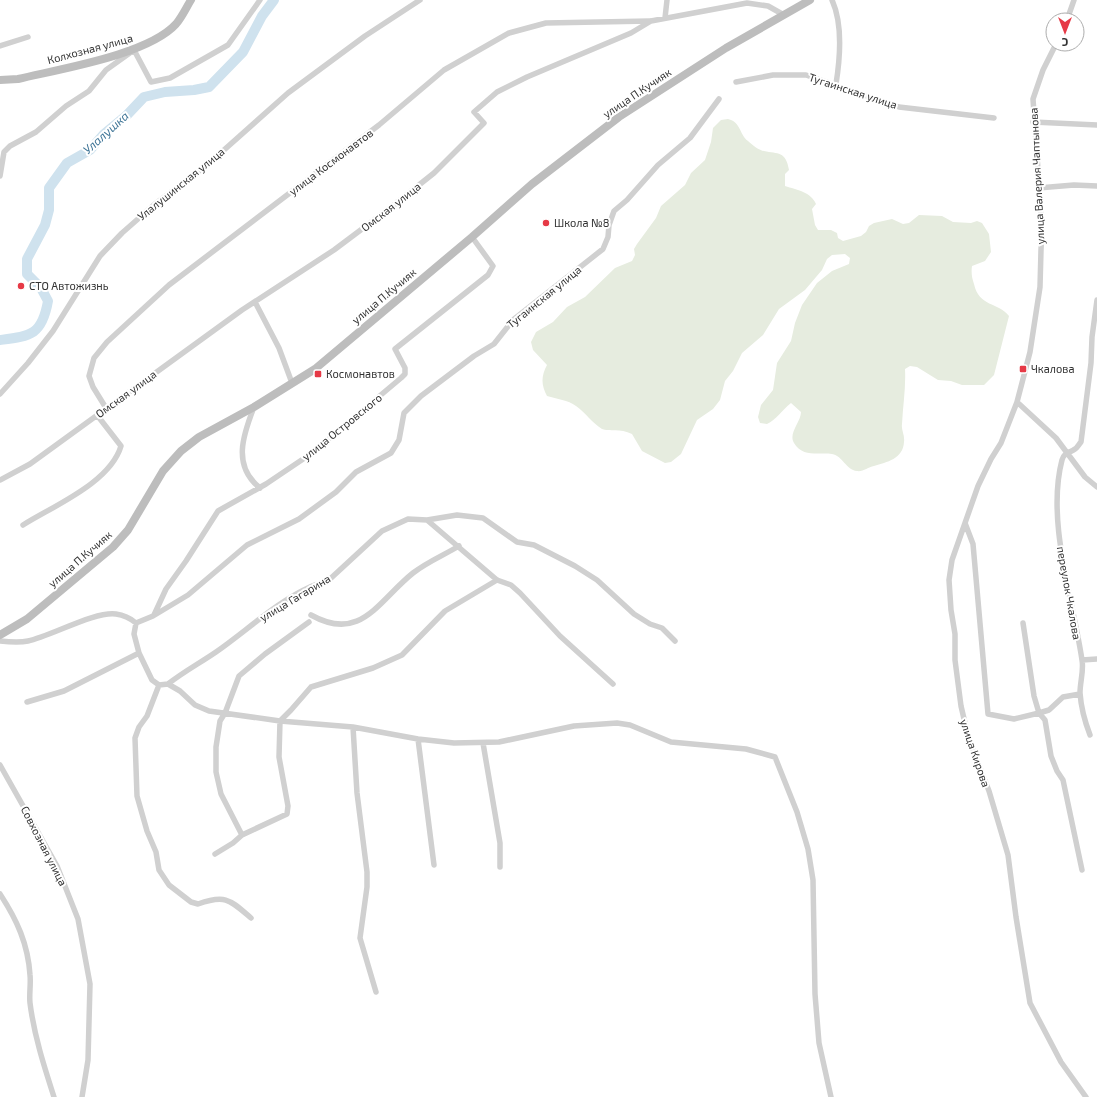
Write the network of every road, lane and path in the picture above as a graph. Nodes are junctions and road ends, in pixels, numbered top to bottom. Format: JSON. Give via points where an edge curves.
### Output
{"nodes":[{"id":1,"x":191,"y":0,"type":"edge"},
{"id":2,"x":260,"y":0,"type":"edge"},
{"id":3,"x":420,"y":0,"type":"edge"},
{"id":4,"x":667,"y":0,"type":"edge"},
{"id":5,"x":810,"y":0,"type":"edge"},
{"id":6,"x":832,"y":0,"type":"edge"},
{"id":7,"x":1074,"y":0,"type":"edge"},
{"id":8,"x":1070,"y":12,"type":"edge"},
{"id":9,"x":784,"y":15,"type":"junction"},
{"id":10,"x":666,"y":18,"type":"junction"},
{"id":11,"x":651,"y":21,"type":"junction"},
{"id":12,"x":28,"y":38,"type":"dead end"},
{"id":13,"x":0,"y":46,"type":"edge"},
{"id":14,"x":134,"y":50,"type":"junction"},
{"id":15,"x":1052,"y":52,"type":"edge"},
{"id":16,"x":0,"y":80,"type":"edge"},
{"id":17,"x":736,"y":82,"type":"dead end"},
{"id":18,"x":836,"y":84,"type":"junction"},
{"id":19,"x":719,"y":99,"type":"dead end"},
{"id":20,"x":994,"y":118,"type":"dead end"},
{"id":21,"x":1033,"y":122,"type":"junction"},
{"id":22,"x":1097,"y":125,"type":"edge"},
{"id":23,"x":0,"y":176,"type":"edge"},
{"id":24,"x":1097,"y":186,"type":"edge"},
{"id":25,"x":1038,"y":188,"type":"junction"},
{"id":26,"x":472,"y":237,"type":"junction"},
{"id":27,"x":1097,"y":300,"type":"edge"},
{"id":28,"x":255,"y":302,"type":"junction"},
{"id":29,"x":292,"y":383,"type":"junction"},
{"id":30,"x":0,"y":394,"type":"edge"},
{"id":31,"x":1017,"y":402,"type":"junction"},
{"id":32,"x":254,"y":407,"type":"junction"},
{"id":33,"x":106,"y":408,"type":"junction"},
{"id":34,"x":97,"y":415,"type":"junction"},
{"id":35,"x":1067,"y":452,"type":"junction"},
{"id":36,"x":0,"y":480,"type":"edge"},
{"id":37,"x":1097,"y":487,"type":"edge"},
{"id":38,"x":260,"y":488,"type":"junction"},
{"id":39,"x":426,"y":520,"type":"junction"},
{"id":40,"x":965,"y":522,"type":"junction"},
{"id":41,"x":23,"y":525,"type":"dead end"},
{"id":42,"x":459,"y":546,"type":"junction"},
{"id":43,"x":497,"y":580,"type":"junction"},
{"id":44,"x":311,"y":615,"type":"dead end"},
{"id":45,"x":153,"y":616,"type":"junction"},
{"id":46,"x":309,"y":622,"type":"dead end"},
{"id":47,"x":136,"y":623,"type":"junction"},
{"id":48,"x":1022,"y":623,"type":"dead end"},
{"id":49,"x":0,"y":635,"type":"edge"},
{"id":50,"x":0,"y":641,"type":"edge"},
{"id":51,"x":675,"y":641,"type":"dead end"},
{"id":52,"x":139,"y":653,"type":"junction"},
{"id":53,"x":1097,"y":659,"type":"edge"},
{"id":54,"x":1082,"y":660,"type":"junction"},
{"id":55,"x":168,"y":684,"type":"junction"},
{"id":56,"x":613,"y":684,"type":"dead end"},
{"id":57,"x":159,"y":685,"type":"junction"},
{"id":58,"x":1080,"y":694,"type":"junction"},
{"id":59,"x":27,"y":702,"type":"dead end"},
{"id":60,"x":225,"y":713,"type":"junction"},
{"id":61,"x":1039,"y":713,"type":"junction"},
{"id":62,"x":280,"y":721,"type":"junction"},
{"id":63,"x":353,"y":727,"type":"junction"},
{"id":64,"x":1090,"y":735,"type":"dead end"},
{"id":65,"x":418,"y":739,"type":"junction"},
{"id":66,"x":483,"y":743,"type":"junction"},
{"id":67,"x":0,"y":765,"type":"edge"},
{"id":68,"x":242,"y":835,"type":"junction"},
{"id":69,"x":215,"y":854,"type":"dead end"},
{"id":70,"x":434,"y":865,"type":"dead end"},
{"id":71,"x":500,"y":867,"type":"dead end"},
{"id":72,"x":1082,"y":870,"type":"dead end"},
{"id":73,"x":0,"y":894,"type":"edge"},
{"id":74,"x":251,"y":918,"type":"dead end"},
{"id":75,"x":376,"y":992,"type":"dead end"},
{"id":76,"x":54,"y":1097,"type":"edge"},
{"id":77,"x":82,"y":1097,"type":"edge"},
{"id":78,"x":832,"y":1097,"type":"edge"},
{"id":79,"x":1086,"y":1097,"type":"edge"}],
"edges":[{"from":1,"to":14,"type":"street","name":"Колхозная улица","via":[[176,23],[163,34]]},
{"from":2,"to":14,"type":"street","via":[[228,45],[170,78],[151,82]]},
{"from":3,"to":30,"type":"street","name":"Улалушинская улица","via":[[359,40],[288,93],[206,166],[155,204],[122,233],[100,256],[53,331]]},
{"from":4,"to":10,"type":"street"},
{"from":5,"to":9,"type":"street","name":"улица П.Кучияк"},
{"from":6,"to":18,"type":"street","via":[[838,29]]},
{"from":7,"to":8,"type":"street"},
{"from":9,"to":10,"type":"street","name":"Омская улица","via":[[768,6],[747,4]]},
{"from":9,"to":26,"type":"street","name":"улица П.Кучияк","via":[[726,48],[619,117],[532,184]]},
{"from":10,"to":11,"type":"street","name":"Омская улица"},
{"from":11,"to":28,"type":"street","name":"Омская улица","via":[[496,92],[474,112],[484,123],[434,173],[334,250]]},
{"from":11,"to":33,"type":"street","name":"улица Космонавтов","via":[[546,23],[509,32],[444,70],[379,125],[169,284],[107,342],[94,358],[89,376]]},
{"from":12,"to":13,"type":"street"},
{"from":14,"to":16,"type":"street","name":"Колхозная улица","via":[[18,79]]},
{"from":14,"to":23,"type":"street","via":[[106,70],[89,91],[66,106],[36,132],[10,146],[4,152]]},
{"from":15,"to":21,"type":"street","name":"улица Валерия Чаптынова","via":[[1033,99]]},
{"from":17,"to":18,"type":"street","name":"Тугаинская улица","via":[[773,75],[806,75]]},
{"from":18,"to":20,"type":"street","name":"Тугаинская улица","via":[[899,107]]},
{"from":19,"to":45,"type":"street","name":"Тугаинская улица","via":[[690,138],[658,165],[614,211],[603,249],[513,320],[494,344],[440,380],[404,413],[399,440],[391,453],[356,472],[336,492],[299,519],[247,545],[188,595]]},
{"from":21,"to":22,"type":"street"},
{"from":21,"to":25,"type":"street","name":"улица Валерия Чаптынова"},
{"from":24,"to":25,"type":"street"},
{"from":25,"to":31,"type":"street","name":"улица Валерия Чаптынова","via":[[1042,226],[1040,287],[1030,352]]},
{"from":26,"to":29,"type":"street","name":"улица П.Кучияк","via":[[315,369]]},
{"from":26,"to":38,"type":"street","name":"улица Островского","via":[[493,266],[491,271],[395,349],[405,368],[405,374],[312,453]]},
{"from":27,"to":35,"type":"street","via":[[1089,386],[1080,442],[1075,449]]},
{"from":28,"to":29,"type":"street"},
{"from":28,"to":33,"type":"street","name":"Омская улица"},
{"from":29,"to":32,"type":"street","name":"улица П.Кучияк"},
{"from":31,"to":35,"type":"street","via":[[1056,438]]},
{"from":31,"to":40,"type":"street","name":"улица Кирова","via":[[1001,443],[978,486]]},
{"from":32,"to":38,"type":"street","via":[[241,446],[243,461],[251,481]]},
{"from":32,"to":49,"type":"street","name":"улица П.Кучияк","via":[[199,437],[181,451],[163,471],[128,530],[113,547],[27,619]]},
{"from":33,"to":34,"type":"street","name":"Омская улица"},
{"from":34,"to":36,"type":"street","name":"Омская улица","via":[[30,464]]},
{"from":34,"to":41,"type":"street","via":[[121,446],[109,467],[80,492]]},
{"from":35,"to":37,"type":"street","via":[[1085,477]]},
{"from":35,"to":54,"type":"street","name":"переулок Чкалова","via":[[1062,459],[1058,491],[1059,541]]},
{"from":38,"to":45,"type":"street","name":"улица Островского","via":[[218,511],[166,589]]},
{"from":39,"to":42,"type":"street"},
{"from":39,"to":51,"type":"street","name":"улица Гагарина","via":[[458,515],[483,518],[517,542],[534,545],[597,580],[634,614],[662,628]]},
{"from":39,"to":55,"type":"street","name":"улица Гагарина","via":[[408,519],[382,531],[330,579],[310,587],[278,607]]},
{"from":40,"to":61,"type":"street","via":[[973,544],[988,714],[1014,719]]},
{"from":40,"to":79,"type":"street","name":"улица Кирова","via":[[952,560],[949,580],[957,684],[963,717],[1008,856],[1030,1004],[1061,1062]]},
{"from":42,"to":43,"type":"street"},
{"from":42,"to":44,"type":"street","via":[[413,573],[384,602],[356,622],[341,626],[324,622]]},
{"from":43,"to":56,"type":"street","via":[[511,585],[520,593],[560,636]]},
{"from":43,"to":62,"type":"street","via":[[445,611],[402,655],[373,668],[311,687]]},
{"from":45,"to":47,"type":"street","name":"Тугаинская улица"},
{"from":46,"to":60,"type":"street","via":[[239,676]]},
{"from":47,"to":50,"type":"street","via":[[129,618],[110,614],[27,642]]},
{"from":47,"to":52,"type":"street","via":[[134,634]]},
{"from":48,"to":61,"type":"street"},
{"from":52,"to":57,"type":"street","via":[[152,680]]},
{"from":52,"to":59,"type":"street","via":[[64,691]]},
{"from":53,"to":54,"type":"street"},
{"from":54,"to":58,"type":"street","name":"переулок Чкалова"},
{"from":55,"to":57,"type":"street"},
{"from":55,"to":60,"type":"street","via":[[195,705],[209,711]]},
{"from":57,"to":74,"type":"street","via":[[147,716],[137,733],[134,756],[137,796],[156,852],[159,870],[168,885],[191,902],[198,904],[225,898]]},
{"from":58,"to":61,"type":"street","via":[[1063,697],[1049,710]]},
{"from":58,"to":64,"type":"street","name":"переулок Чкалова"},
{"from":60,"to":62,"type":"street"},
{"from":60,"to":68,"type":"street","via":[[220,721],[216,747],[216,772],[221,794]]},
{"from":61,"to":72,"type":"street","via":[[1045,720],[1051,756],[1063,780]]},
{"from":62,"to":63,"type":"street"},
{"from":62,"to":68,"type":"street","via":[[279,757],[288,806],[287,814]]},
{"from":63,"to":65,"type":"street"},
{"from":63,"to":75,"type":"street","via":[[367,887],[360,938]]},
{"from":65,"to":66,"type":"street"},
{"from":65,"to":70,"type":"street"},
{"from":66,"to":71,"type":"street","via":[[500,843]]},
{"from":66,"to":78,"type":"street","via":[[522,738],[574,726],[617,723],[630,725],[671,742],[746,749],[775,757],[797,812],[808,849],[813,880],[815,994],[819,1043]]},
{"from":67,"to":77,"type":"street","name":"Совхозная улица","via":[[57,866],[78,919],[90,984],[88,1060]]},
{"from":68,"to":69,"type":"street"},
{"from":73,"to":76,"type":"street","via":[[21,931],[28,953],[30,1002],[40,1053]]}]}
